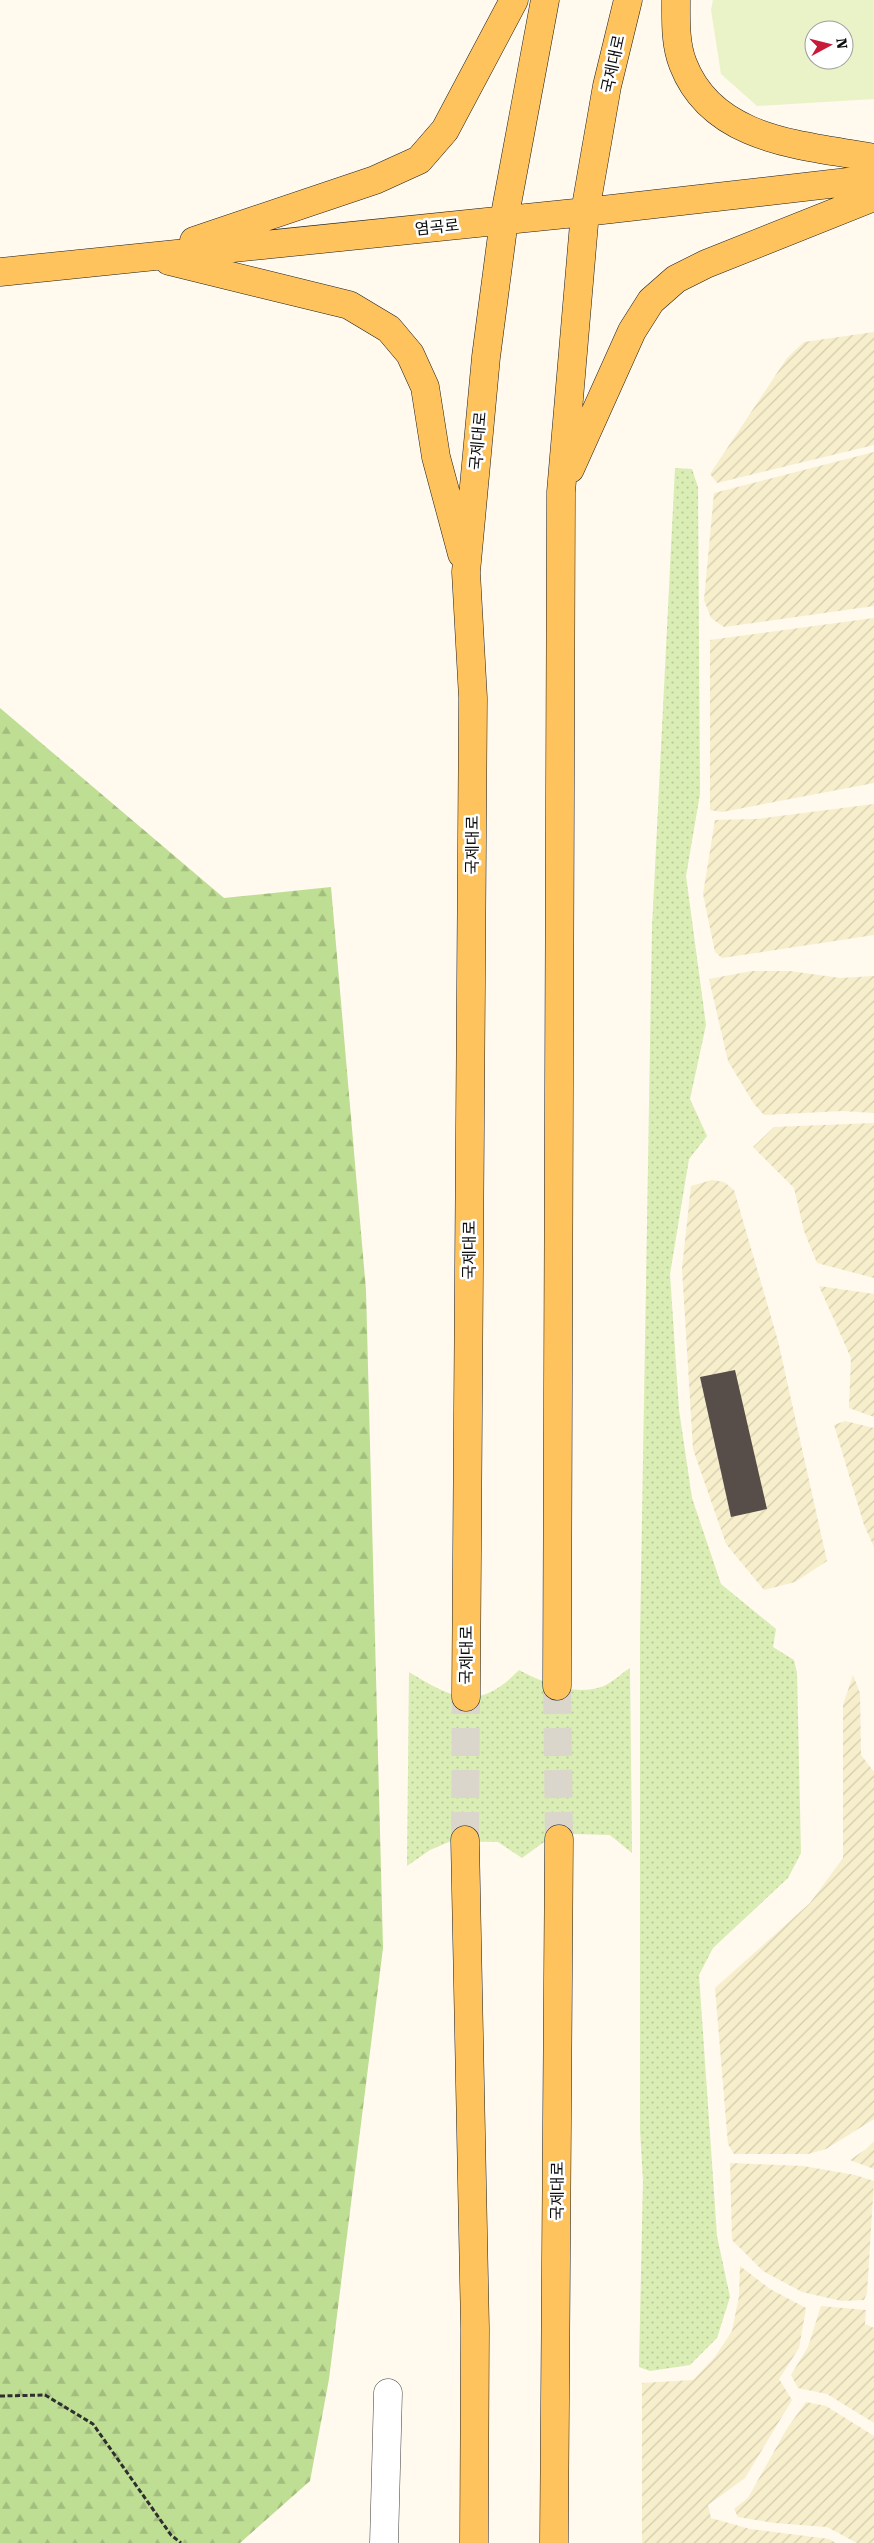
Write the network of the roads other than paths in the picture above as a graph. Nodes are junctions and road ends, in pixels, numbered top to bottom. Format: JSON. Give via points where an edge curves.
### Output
{"nodes":[{"id":1,"x":514,"y":0,"type":"edge"},
{"id":2,"x":545,"y":0,"type":"edge"},
{"id":3,"x":628,"y":0,"type":"edge"},
{"id":4,"x":676,"y":0,"type":"edge"},
{"id":5,"x":874,"y":158,"type":"edge"},
{"id":6,"x":874,"y":179,"type":"edge"},
{"id":7,"x":874,"y":197,"type":"edge"},
{"id":8,"x":585,"y":212,"type":"junction"},
{"id":9,"x":504,"y":220,"type":"junction"},
{"id":10,"x":151,"y":256,"type":"junction"},
{"id":11,"x":0,"y":272,"type":"edge"},
{"id":12,"x":561,"y":492,"type":"junction"},
{"id":13,"x":466,"y":572,"type":"junction"},
{"id":14,"x":557,"y":1686,"type":"tunnel mouth"},
{"id":15,"x":466,"y":1697,"type":"tunnel mouth"},
{"id":16,"x":559,"y":1838,"type":"tunnel mouth"},
{"id":17,"x":465,"y":1840,"type":"tunnel mouth"},
{"id":18,"x":388,"y":2393,"type":"dead end"},
{"id":19,"x":384,"y":2543,"type":"edge"},
{"id":20,"x":474,"y":2543,"type":"edge"},
{"id":21,"x":554,"y":2543,"type":"edge"}],
"edges":[{"from":1,"to":10,"type":"main road","via":[[445,130],[419,160],[375,180]]},
{"from":2,"to":9,"type":"main road","name":"국제대로"},
{"from":3,"to":8,"type":"main road","name":"국제대로","via":[[607,86]]},
{"from":4,"to":5,"type":"main road","via":[[676,31],[682,63],[696,91],[717,111],[743,129],[773,138]]},
{"from":6,"to":8,"type":"main road","name":"염곡로"},
{"from":7,"to":12,"type":"main road","via":[[706,264],[676,278],[652,300],[616,363]]},
{"from":8,"to":9,"type":"main road","name":"염곡로"},
{"from":8,"to":12,"type":"main road","name":"국제대로"},
{"from":9,"to":10,"type":"main road","name":"염곡로"},
{"from":9,"to":13,"type":"main road","name":"국제대로","via":[[486,357]]},
{"from":10,"to":11,"type":"main road","name":"염곡로"},
{"from":10,"to":13,"type":"main road","via":[[350,305],[389,329],[410,354],[425,388],[436,457]]},
{"from":12,"to":14,"type":"main road","name":"국제대로"},
{"from":13,"to":15,"type":"main road","name":"국제대로","via":[[473,698]]},
{"from":16,"to":21,"type":"main road","name":"국제대로"},
{"from":17,"to":20,"type":"main road","via":[[474,2328]]},
{"from":18,"to":19,"type":"lane"}]}
